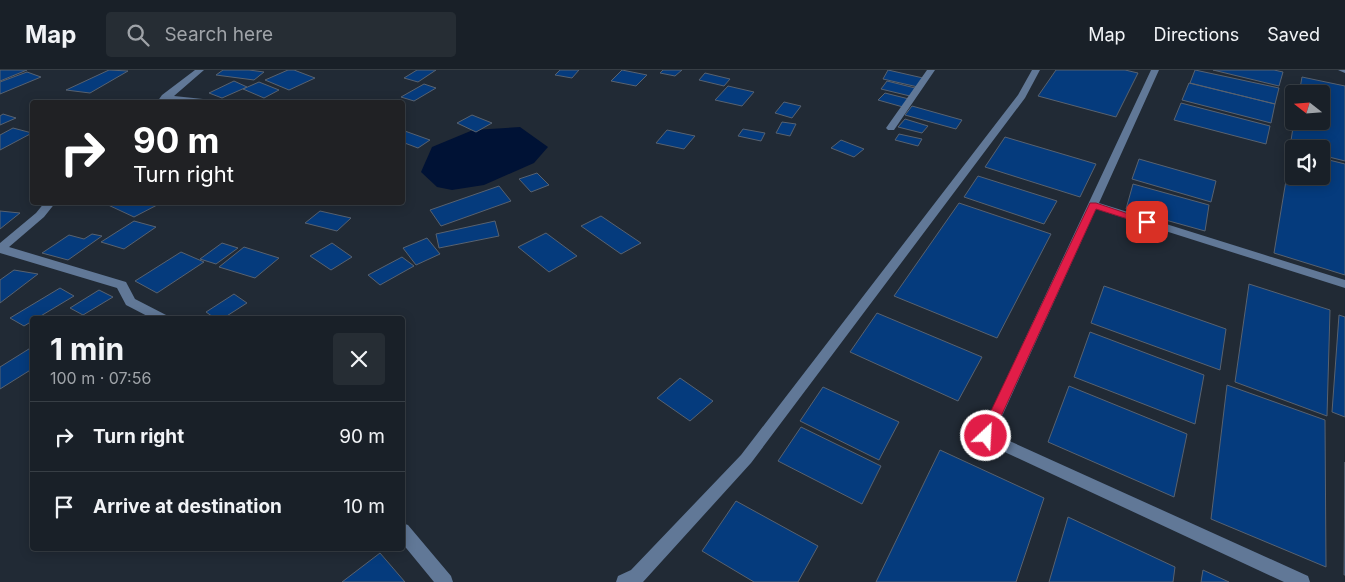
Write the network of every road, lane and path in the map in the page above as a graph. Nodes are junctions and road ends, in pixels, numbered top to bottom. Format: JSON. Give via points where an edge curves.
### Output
{"nodes":[{"id":1,"x":200,"y":70,"type":"edge"},
{"id":2,"x":931,"y":70,"type":"edge"},
{"id":3,"x":1036,"y":70,"type":"edge"},
{"id":4,"x":1155,"y":70,"type":"edge"},
{"id":5,"x":163,"y":100,"type":"edge"},
{"id":6,"x":891,"y":128,"type":"dead end"},
{"id":7,"x":48,"y":205,"type":"edge"},
{"id":8,"x":1093,"y":205,"type":"junction"},
{"id":9,"x":1,"y":249,"type":"edge"},
{"id":10,"x":1345,"y":284,"type":"edge"},
{"id":11,"x":158,"y":316,"type":"edge"},
{"id":12,"x":405,"y":534,"type":"edge"},
{"id":13,"x":445,"y":582,"type":"edge"},
{"id":14,"x":624,"y":582,"type":"edge"},
{"id":15,"x":1302,"y":582,"type":"edge"}],
"edges":[{"from":1,"to":5,"type":"street"},
{"from":2,"to":6,"type":"street"},
{"from":3,"to":14,"type":"street","via":[[1022,96],[746,459],[637,576]]},
{"from":4,"to":8,"type":"street"},
{"from":7,"to":9,"type":"street"},
{"from":8,"to":10,"type":"street"},
{"from":8,"to":15,"type":"street","via":[[986,436]]},
{"from":9,"to":11,"type":"street","via":[[122,285],[130,302]]},
{"from":12,"to":13,"type":"street"}]}
